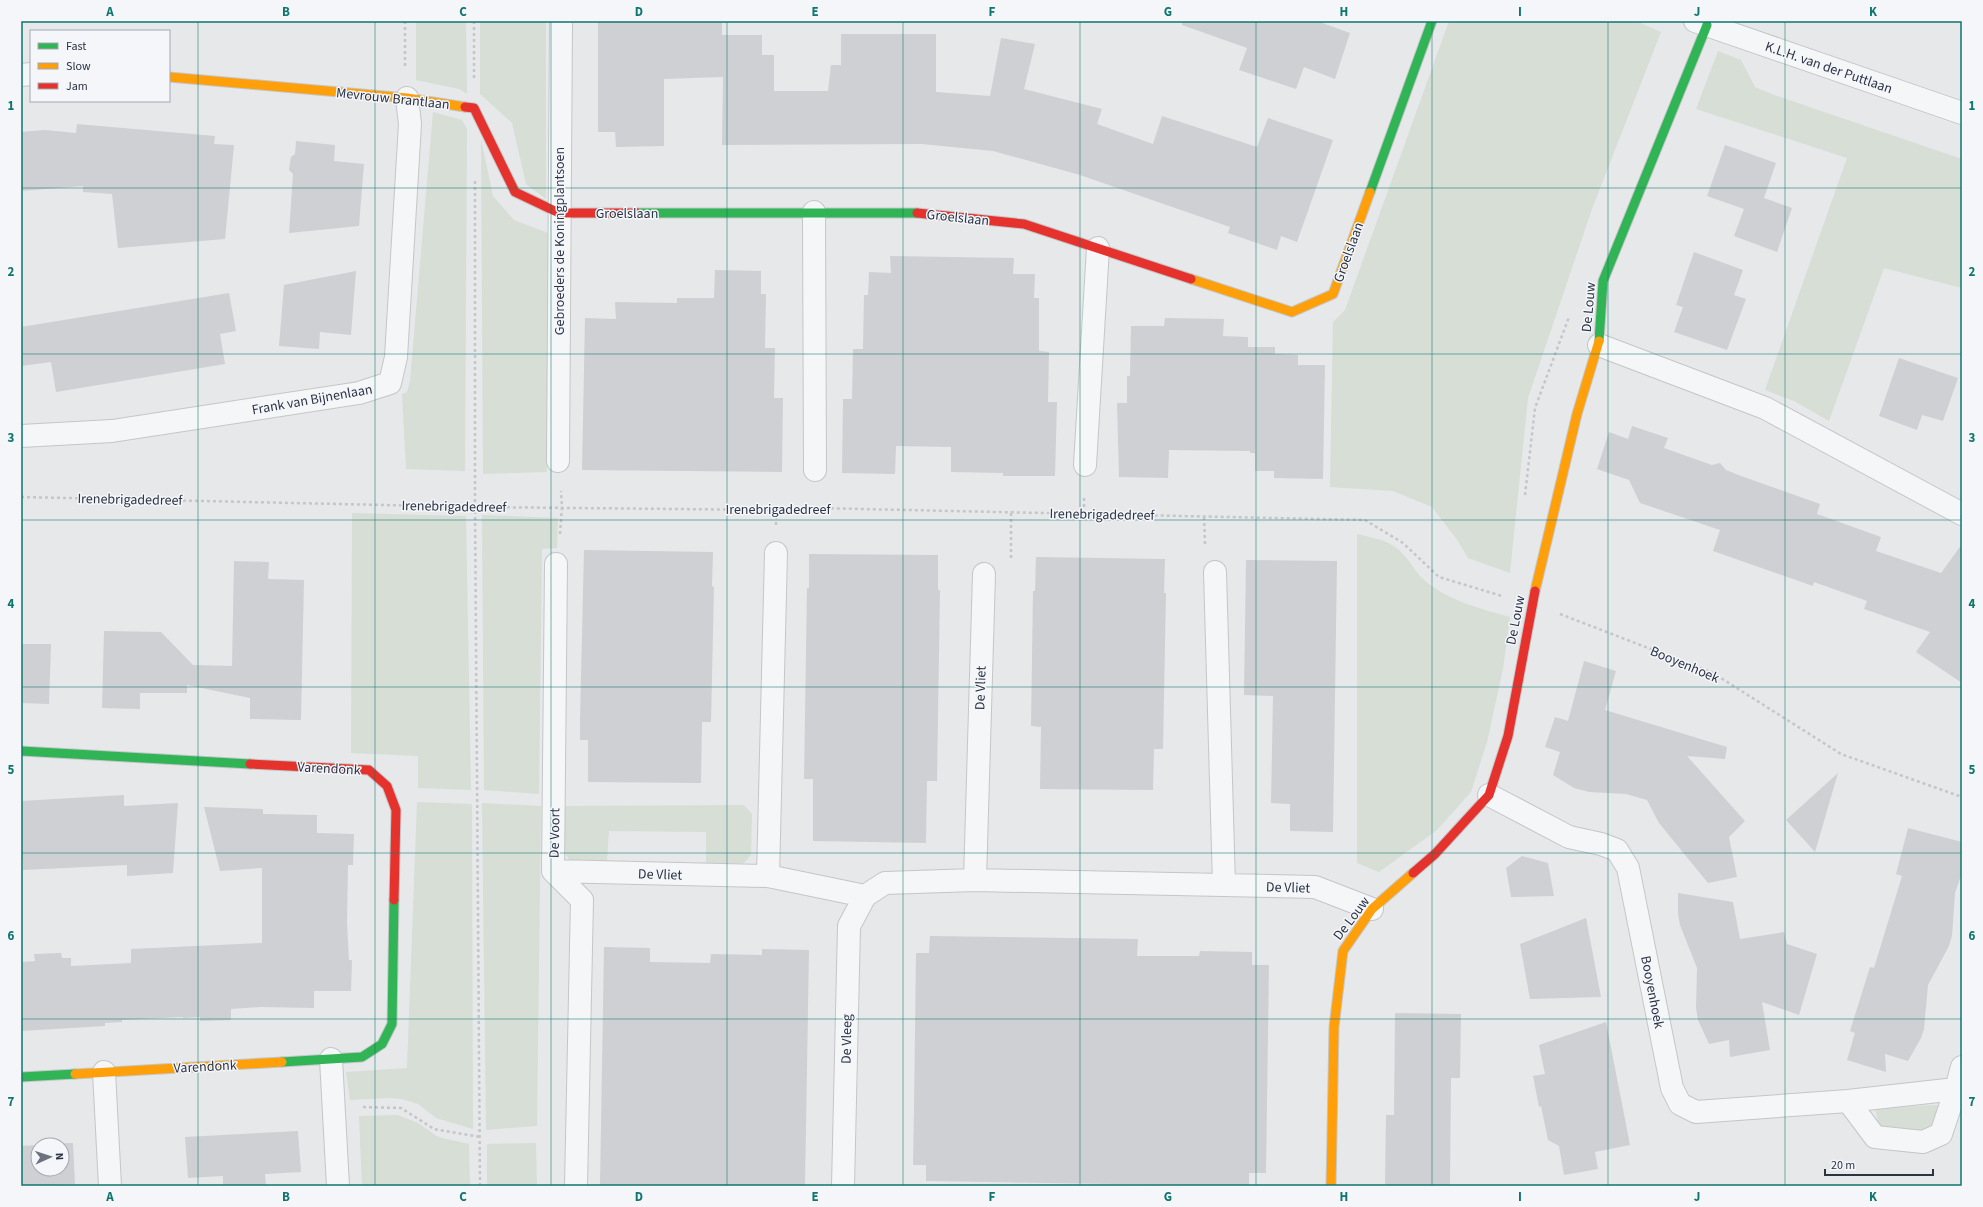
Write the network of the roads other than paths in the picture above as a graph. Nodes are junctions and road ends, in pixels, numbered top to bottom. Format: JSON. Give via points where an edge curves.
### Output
{"nodes":[{"id":1,"x":561,"y":21,"type":"edge"},
{"id":2,"x":1432,"y":21,"type":"edge"},
{"id":3,"x":1701,"y":23,"type":"edge"},
{"id":4,"x":170,"y":77,"type":"edge"},
{"id":5,"x":407,"y":98,"type":"junction"},
{"id":6,"x":1962,"y":113,"type":"edge"},
{"id":7,"x":814,"y":212,"type":"junction"},
{"id":8,"x":559,"y":214,"type":"junction"},
{"id":9,"x":1098,"y":248,"type":"junction"},
{"id":10,"x":1599,"y":345,"type":"junction"},
{"id":11,"x":21,"y":436,"type":"edge"},
{"id":12,"x":558,"y":461,"type":"dead end"},
{"id":13,"x":1085,"y":464,"type":"dead end"},
{"id":14,"x":815,"y":470,"type":"dead end"},
{"id":15,"x":1962,"y":514,"type":"edge"},
{"id":16,"x":776,"y":553,"type":"dead end"},
{"id":17,"x":556,"y":564,"type":"dead end"},
{"id":18,"x":1215,"y":572,"type":"dead end"},
{"id":19,"x":984,"y":574,"type":"road end"},
{"id":20,"x":21,"y":751,"type":"edge"},
{"id":21,"x":1489,"y":795,"type":"junction"},
{"id":22,"x":553,"y":871,"type":"junction"},
{"id":23,"x":768,"y":876,"type":"junction"},
{"id":24,"x":975,"y":880,"type":"junction"},
{"id":25,"x":1224,"y":885,"type":"junction"},
{"id":26,"x":865,"y":896,"type":"junction"},
{"id":27,"x":1372,"y":909,"type":"junction"},
{"id":28,"x":331,"y":1059,"type":"junction"},
{"id":29,"x":1962,"y":1067,"type":"edge"},
{"id":30,"x":104,"y":1072,"type":"junction"},
{"id":31,"x":21,"y":1077,"type":"edge"},
{"id":32,"x":1956,"y":1088,"type":"junction"},
{"id":33,"x":1848,"y":1101,"type":"junction"},
{"id":34,"x":110,"y":1186,"type":"edge"},
{"id":35,"x":338,"y":1186,"type":"edge"},
{"id":36,"x":576,"y":1186,"type":"edge"},
{"id":37,"x":843,"y":1186,"type":"edge"},
{"id":38,"x":1331,"y":1186,"type":"edge"}],
"edges":[{"from":1,"to":8,"type":"street","name":"Gebroeders de Koningplantsoen"},
{"from":2,"to":9,"type":"street","name":"Groelslaan","via":[[1333,294],[1292,312]]},
{"from":3,"to":6,"type":"street","name":"K.L.H. van der Puttlaan"},
{"from":3,"to":10,"type":"street","name":"De Louw","via":[[1603,281]]},
{"from":4,"to":5,"type":"street","name":"Mevrouw Brantlaan"},
{"from":5,"to":8,"type":"street","name":"Mevrouw Brantlaan","via":[[474,108],[515,192]]},
{"from":5,"to":11,"type":"street","name":"Frank van Bijnenlaan","via":[[410,124],[396,357],[390,383],[359,394],[112,431]]},
{"from":7,"to":8,"type":"street","name":"Groelslaan"},
{"from":7,"to":9,"type":"street","name":"Groelslaan","via":[[929,213],[1024,224]]},
{"from":7,"to":14,"type":"street"},
{"from":8,"to":12,"type":"street","name":"Gebroeders de Koningplantsoen"},
{"from":9,"to":13,"type":"street"},
{"from":10,"to":15,"type":"street","via":[[1765,408]]},
{"from":10,"to":21,"type":"street","name":"De Louw","via":[[1577,414],[1532,603],[1508,736]]},
{"from":16,"to":23,"type":"street"},
{"from":17,"to":22,"type":"street","name":"De Voort"},
{"from":18,"to":25,"type":"street"},
{"from":19,"to":24,"type":"street","name":"De Vliet"},
{"from":20,"to":28,"type":"street","name":"Varendonk","via":[[369,770],[387,786],[396,810],[392,1024],[382,1044],[362,1057]]},
{"from":21,"to":27,"type":"street","name":"De Louw","via":[[1435,854]]},
{"from":21,"to":33,"type":"street","name":"Booyenhoek","via":[[1569,837],[1617,850],[1628,868],[1672,1088],[1680,1104],[1696,1112]]},
{"from":22,"to":23,"type":"street","name":"De Vliet"},
{"from":22,"to":36,"type":"street","name":"De Voort","via":[[582,900]]},
{"from":23,"to":26,"type":"street","name":"De Vliet"},
{"from":24,"to":25,"type":"street","name":"De Vliet"},
{"from":24,"to":26,"type":"street","name":"De Vliet","via":[[885,883]]},
{"from":25,"to":27,"type":"street","name":"De Vliet","via":[[1316,887]]},
{"from":26,"to":37,"type":"street","name":"De Vleeg","via":[[849,926]]},
{"from":27,"to":38,"type":"street","name":"De Louw","via":[[1343,951],[1334,1027]]},
{"from":28,"to":30,"type":"street","name":"Varendonk"},
{"from":28,"to":35,"type":"street"},
{"from":29,"to":32,"type":"street"},
{"from":30,"to":31,"type":"street","name":"Varendonk"},
{"from":30,"to":34,"type":"street"},
{"from":32,"to":33,"type":"street","name":"Booyenhoek"},
{"from":32,"to":33,"type":"street","via":[[1941,1134],[1923,1142],[1875,1137]]}]}
